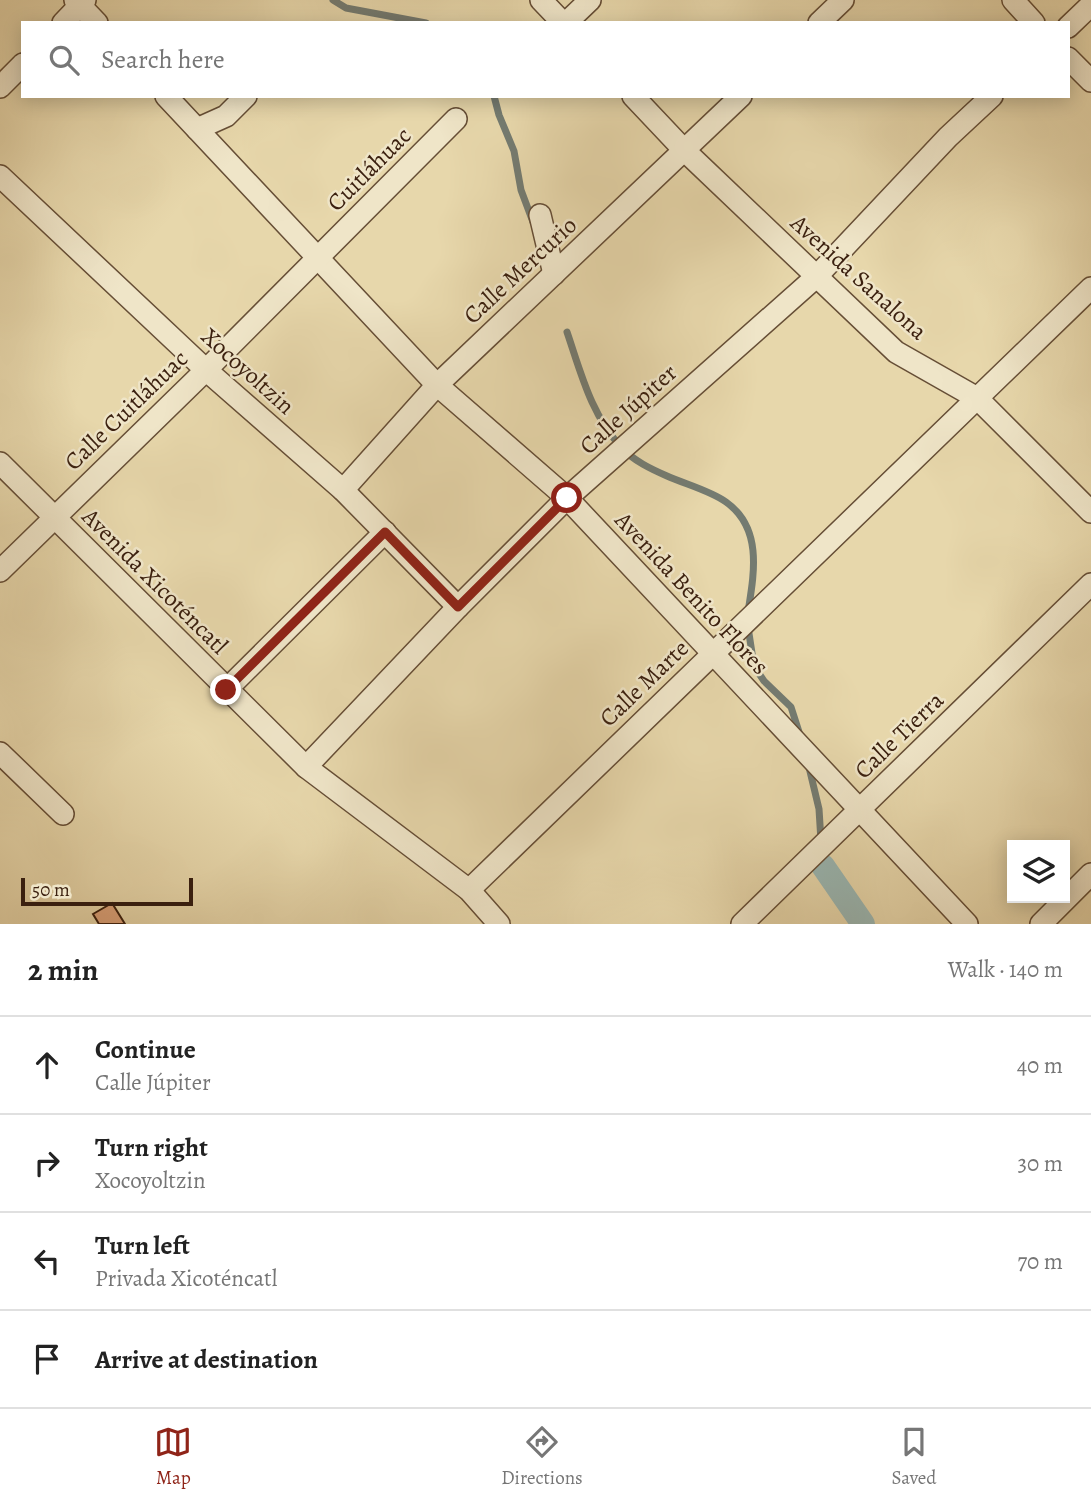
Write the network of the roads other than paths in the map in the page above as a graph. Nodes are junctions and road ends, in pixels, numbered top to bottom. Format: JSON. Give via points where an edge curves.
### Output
{"nodes":[{"id":1,"x":541,"y":0,"type":"edge"},
{"id":2,"x":590,"y":0,"type":"edge"},
{"id":3,"x":843,"y":0,"type":"edge"},
{"id":4,"x":1013,"y":0,"type":"edge"},
{"id":5,"x":80,"y":2,"type":"edge"},
{"id":6,"x":1091,"y":5,"type":"edge"},
{"id":7,"x":65,"y":21,"type":"edge"},
{"id":8,"x":95,"y":21,"type":"edge"},
{"id":9,"x":563,"y":21,"type":"edge"},
{"id":10,"x":567,"y":21,"type":"edge"},
{"id":11,"x":821,"y":21,"type":"edge"},
{"id":12,"x":1032,"y":21,"type":"edge"},
{"id":13,"x":1070,"y":25,"type":"edge"},
{"id":14,"x":1070,"y":60,"type":"edge"},
{"id":15,"x":21,"y":66,"type":"edge"},
{"id":16,"x":1091,"y":82,"type":"edge"},
{"id":17,"x":0,"y":88,"type":"edge"},
{"id":18,"x":168,"y":98,"type":"edge"},
{"id":19,"x":244,"y":98,"type":"edge"},
{"id":20,"x":635,"y":98,"type":"edge"},
{"id":21,"x":739,"y":98,"type":"edge"},
{"id":22,"x":990,"y":98,"type":"edge"},
{"id":23,"x":456,"y":119,"type":"dead end"},
{"id":24,"x":197,"y":129,"type":"junction"},
{"id":25,"x":684,"y":150,"type":"junction"},
{"id":26,"x":0,"y":176,"type":"edge"},
{"id":27,"x":540,"y":215,"type":"dead end"},
{"id":28,"x":318,"y":257,"type":"junction"},
{"id":29,"x":554,"y":274,"type":"junction"},
{"id":30,"x":816,"y":277,"type":"junction"},
{"id":31,"x":1091,"y":288,"type":"edge"},
{"id":32,"x":205,"y":370,"type":"junction"},
{"id":33,"x":437,"y":385,"type":"junction"},
{"id":34,"x":977,"y":398,"type":"junction"},
{"id":35,"x":0,"y":463,"type":"edge"},
{"id":36,"x":343,"y":490,"type":"junction"},
{"id":37,"x":567,"y":498,"type":"junction"},
{"id":38,"x":1091,"y":512,"type":"edge"},
{"id":39,"x":54,"y":517,"type":"junction"},
{"id":40,"x":385,"y":532,"type":"junction"},
{"id":41,"x":0,"y":571,"type":"edge"},
{"id":42,"x":1091,"y":583,"type":"edge"},
{"id":43,"x":458,"y":607,"type":"junction"},
{"id":44,"x":713,"y":653,"type":"junction"},
{"id":45,"x":226,"y":690,"type":"junction"},
{"id":46,"x":0,"y":753,"type":"edge"},
{"id":47,"x":306,"y":767,"type":"junction"},
{"id":48,"x":858,"y":811,"type":"junction"},
{"id":49,"x":63,"y":814,"type":"dead end"},
{"id":50,"x":1091,"y":874,"type":"edge"},
{"id":51,"x":469,"y":890,"type":"junction"},
{"id":52,"x":499,"y":924,"type":"edge"},
{"id":53,"x":742,"y":924,"type":"edge"},
{"id":54,"x":967,"y":924,"type":"edge"},
{"id":55,"x":1041,"y":924,"type":"edge"}],
"edges":[{"from":1,"to":9,"type":"street"},
{"from":2,"to":10,"type":"street"},
{"from":3,"to":11,"type":"street"},
{"from":4,"to":12,"type":"street"},
{"from":5,"to":7,"type":"street"},
{"from":5,"to":8,"type":"street"},
{"from":6,"to":13,"type":"street"},
{"from":14,"to":16,"type":"street"},
{"from":15,"to":17,"type":"street"},
{"from":18,"to":24,"type":"street","name":"Avenida Benito Flores"},
{"from":19,"to":24,"type":"street","via":[[226,116]]},
{"from":20,"to":25,"type":"street","name":"Avenida Sanalona"},
{"from":21,"to":25,"type":"street","name":"Calle Mercurio"},
{"from":22,"to":30,"type":"street","name":"Calle Júpiter"},
{"from":23,"to":28,"type":"street","name":"Cuitláhuac"},
{"from":24,"to":28,"type":"street","name":"Avenida Benito Flores"},
{"from":25,"to":29,"type":"street","name":"Calle Mercurio"},
{"from":25,"to":30,"type":"street","name":"Avenida Sanalona"},
{"from":26,"to":32,"type":"street","name":"Xocoyoltzin"},
{"from":27,"to":29,"type":"street"},
{"from":28,"to":32,"type":"street","name":"Calle Cuitláhuac"},
{"from":28,"to":33,"type":"street","name":"Avenida Benito Flores"},
{"from":29,"to":33,"type":"street","name":"Calle Mercurio"},
{"from":30,"to":34,"type":"street","name":"Avenida Sanalona","via":[[896,352]]},
{"from":30,"to":37,"type":"street","name":"Calle Júpiter"},
{"from":31,"to":34,"type":"street","name":"Calle Marte"},
{"from":32,"to":36,"type":"street","name":"Xocoyoltzin"},
{"from":32,"to":39,"type":"street","name":"Calle Cuitláhuac"},
{"from":33,"to":36,"type":"street","name":"Calle Mercurio"},
{"from":33,"to":37,"type":"street","name":"Avenida Benito Flores"},
{"from":34,"to":38,"type":"street","name":"Avenida Sanalona"},
{"from":34,"to":44,"type":"street","name":"Calle Marte"},
{"from":35,"to":39,"type":"street","name":"Avenida Xicoténcatl"},
{"from":36,"to":40,"type":"street","name":"Xocoyoltzin"},
{"from":37,"to":43,"type":"street","name":"Calle Júpiter"},
{"from":37,"to":44,"type":"street","name":"Avenida Benito Flores"},
{"from":39,"to":41,"type":"street","name":"Calle Cuitláhuac"},
{"from":39,"to":45,"type":"street","name":"Avenida Xicoténcatl"},
{"from":40,"to":43,"type":"street","name":"Xocoyoltzin"},
{"from":40,"to":45,"type":"street"},
{"from":42,"to":48,"type":"street","name":"Calle Tierra"},
{"from":43,"to":47,"type":"street","name":"Calle Júpiter"},
{"from":44,"to":48,"type":"street","name":"Avenida Benito Flores"},
{"from":44,"to":51,"type":"street","name":"Calle Marte"},
{"from":45,"to":47,"type":"street","name":"Avenida Xicoténcatl"},
{"from":46,"to":49,"type":"street"},
{"from":47,"to":51,"type":"street","name":"Avenida Xicoténcatl"},
{"from":48,"to":53,"type":"street","name":"Calle Tierra"},
{"from":48,"to":54,"type":"street","name":"Avenida Benito Flores"},
{"from":50,"to":55,"type":"street"},
{"from":51,"to":52,"type":"street","name":"Avenida Xicoténcatl"}]}
